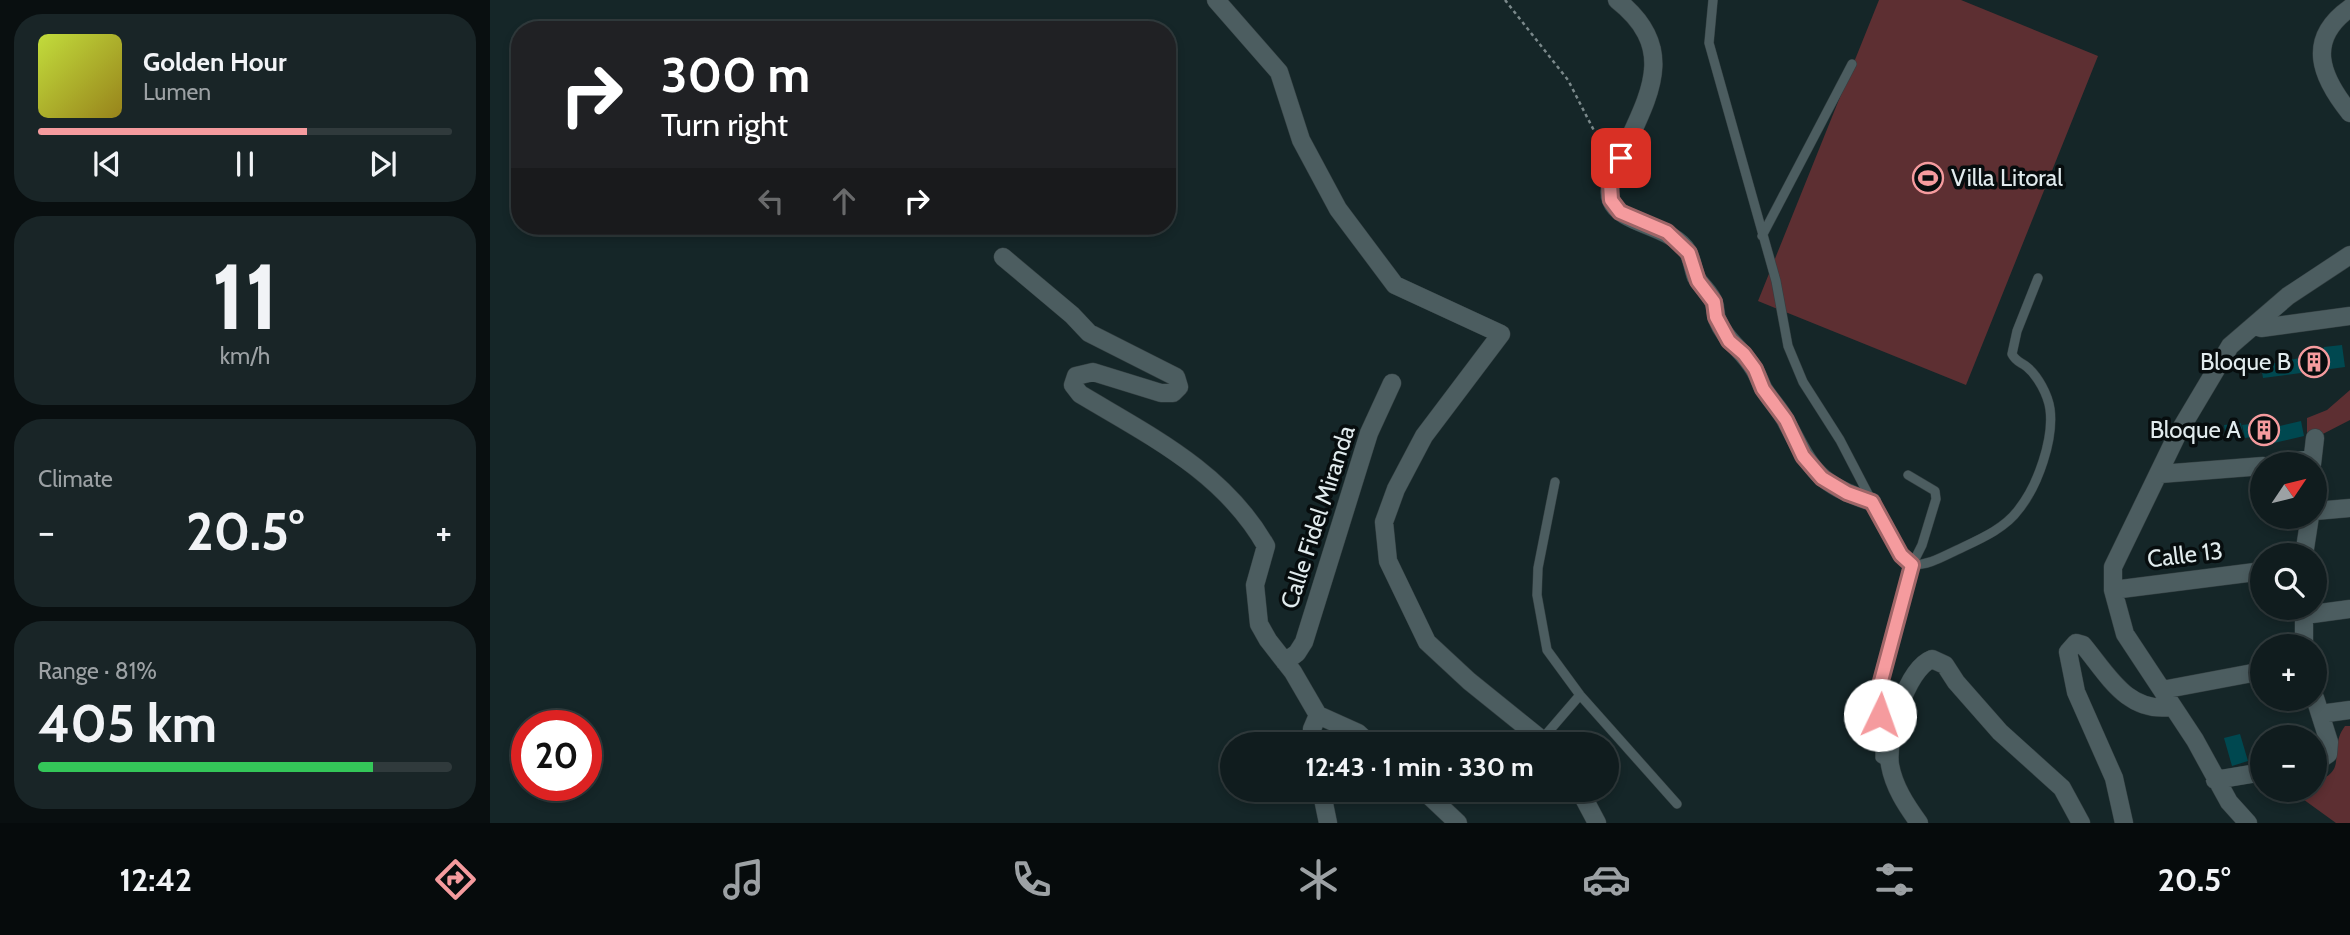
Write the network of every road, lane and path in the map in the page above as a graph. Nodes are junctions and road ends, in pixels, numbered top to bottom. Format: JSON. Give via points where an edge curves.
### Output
{"nodes":[{"id":1,"x":1216,"y":0,"type":"edge"},
{"id":2,"x":1505,"y":0,"type":"edge"},
{"id":3,"x":1617,"y":0,"type":"edge"},
{"id":4,"x":1713,"y":0,"type":"edge"},
{"id":5,"x":2350,"y":8,"type":"edge"},
{"id":6,"x":1852,"y":64,"type":"dead end"},
{"id":7,"x":2350,"y":113,"type":"edge"},
{"id":8,"x":1614,"y":173,"type":"junction"},
{"id":9,"x":1762,"y":236,"type":"junction"},
{"id":10,"x":2350,"y":255,"type":"edge"},
{"id":11,"x":1003,"y":257,"type":"dead end"},
{"id":12,"x":2038,"y":278,"type":"dead end"},
{"id":13,"x":2288,"y":296,"type":"junction"},
{"id":14,"x":2350,"y":316,"type":"edge"},
{"id":15,"x":2297,"y":323,"type":"junction"},
{"id":16,"x":2256,"y":326,"type":"junction"},
{"id":17,"x":1392,"y":383,"type":"dead end"},
{"id":18,"x":2315,"y":438,"type":"dead end"},
{"id":19,"x":2313,"y":452,"type":"edge"},
{"id":20,"x":2250,"y":467,"type":"edge"},
{"id":21,"x":2160,"y":474,"type":"junction"},
{"id":22,"x":1908,"y":475,"type":"dead end"},
{"id":23,"x":1555,"y":482,"type":"dead end"},
{"id":24,"x":1872,"y":502,"type":"junction"},
{"id":25,"x":2350,"y":508,"type":"edge"},
{"id":26,"x":2328,"y":510,"type":"edge"},
{"id":27,"x":1912,"y":565,"type":"junction"},
{"id":28,"x":2250,"y":572,"type":"edge"},
{"id":29,"x":2113,"y":590,"type":"junction"},
{"id":30,"x":2350,"y":609,"type":"edge"},
{"id":31,"x":2327,"y":610,"type":"edge"},
{"id":32,"x":1285,"y":662,"type":"junction"},
{"id":33,"x":2250,"y":673,"type":"edge"},
{"id":34,"x":2162,"y":690,"type":"junction"},
{"id":35,"x":1580,"y":695,"type":"junction"},
{"id":36,"x":2171,"y":707,"type":"junction"},
{"id":37,"x":2327,"y":707,"type":"edge"},
{"id":38,"x":2350,"y":710,"type":"edge"},
{"id":39,"x":1318,"y":715,"type":"junction"},
{"id":40,"x":1312,"y":732,"type":"edge"},
{"id":41,"x":1356,"y":732,"type":"edge"},
{"id":42,"x":1534,"y":732,"type":"edge"},
{"id":43,"x":1552,"y":732,"type":"edge"},
{"id":44,"x":2327,"y":736,"type":"edge"},
{"id":45,"x":2327,"y":756,"type":"edge"},
{"id":46,"x":1890,"y":764,"type":"junction"},
{"id":47,"x":2250,"y":774,"type":"edge"},
{"id":48,"x":2215,"y":780,"type":"junction"},
{"id":49,"x":1324,"y":802,"type":"edge"},
{"id":50,"x":1436,"y":802,"type":"edge"},
{"id":51,"x":1586,"y":802,"type":"edge"},
{"id":52,"x":1676,"y":804,"type":"dead end"},
{"id":53,"x":1328,"y":823,"type":"edge"},
{"id":54,"x":1458,"y":823,"type":"edge"},
{"id":55,"x":1597,"y":823,"type":"edge"},
{"id":56,"x":1919,"y":823,"type":"edge"},
{"id":57,"x":2081,"y":823,"type":"edge"},
{"id":58,"x":2124,"y":823,"type":"edge"},
{"id":59,"x":2248,"y":823,"type":"edge"}],
"edges":[{"from":1,"to":42,"type":"street","via":[[1279,72],[1301,140],[1338,209],[1395,285],[1501,334],[1424,436],[1384,522],[1388,561],[1427,642]]},
{"from":2,"to":8,"type":"path","via":[[1568,80]]},
{"from":3,"to":8,"type":"street","via":[[1636,15],[1655,53],[1648,93]]},
{"from":4,"to":9,"type":"lane","via":[[1709,43]]},
{"from":5,"to":7,"type":"street","via":[[2329,28],[2321,60],[2329,85]]},
{"from":6,"to":9,"type":"lane"},
{"from":8,"to":24,"type":"street","via":[[1611,200],[1620,212],[1667,232],[1689,253],[1729,341],[1755,369],[1803,456],[1822,478]]},
{"from":9,"to":24,"type":"lane","via":[[1788,346],[1803,382]]},
{"from":10,"to":13,"type":"street"},
{"from":11,"to":32,"type":"street","via":[[1089,333],[1176,377],[1179,387],[1173,393],[1093,372],[1076,376],[1073,385],[1225,489],[1245,515],[1266,546],[1255,585],[1259,624]]},
{"from":12,"to":27,"type":"lane","via":[[2012,354],[2041,385],[2050,407],[2051,437],[2037,475],[2019,511],[1989,535],[1926,565]]},
{"from":13,"to":15,"type":"street"},
{"from":13,"to":16,"type":"street"},
{"from":14,"to":15,"type":"street"},
{"from":15,"to":16,"type":"street"},
{"from":16,"to":21,"type":"street","via":[[2230,346],[2177,435]]},
{"from":17,"to":32,"type":"street","name":"Calle Fidel Miranda","via":[[1369,433],[1304,642]]},
{"from":18,"to":19,"type":"street"},
{"from":20,"to":21,"type":"street"},
{"from":21,"to":29,"type":"street","via":[[2113,567]]},
{"from":22,"to":27,"type":"lane","via":[[1934,491],[1936,499]]},
{"from":23,"to":35,"type":"lane","via":[[1537,594],[1546,650]]},
{"from":24,"to":27,"type":"lane","via":[[1901,555]]},
{"from":25,"to":26,"type":"street"},
{"from":27,"to":46,"type":"lane","via":[[1881,681],[1880,758]]},
{"from":28,"to":29,"type":"street","name":"Calle 13"},
{"from":29,"to":34,"type":"street","via":[[2125,634]]},
{"from":30,"to":31,"type":"street"},
{"from":32,"to":39,"type":"street"},
{"from":33,"to":34,"type":"street"},
{"from":34,"to":36,"type":"street"},
{"from":35,"to":43,"type":"lane"},
{"from":35,"to":52,"type":"lane"},
{"from":36,"to":48,"type":"street"},
{"from":36,"to":58,"type":"street","via":[[2155,709],[2132,701],[2083,645],[2076,643],[2070,648],[2076,692],[2114,778]]},
{"from":37,"to":38,"type":"street"},
{"from":39,"to":40,"type":"street"},
{"from":39,"to":41,"type":"street"},
{"from":44,"to":45,"type":"street"},
{"from":46,"to":56,"type":"street","via":[[1900,797]]},
{"from":46,"to":57,"type":"street","via":[[1892,730],[1902,700],[1915,675],[1927,661],[1937,659],[2000,732],[2063,788]]},
{"from":47,"to":48,"type":"street"},
{"from":48,"to":59,"type":"street"},
{"from":49,"to":53,"type":"street"},
{"from":50,"to":54,"type":"street"},
{"from":51,"to":55,"type":"street"}]}
